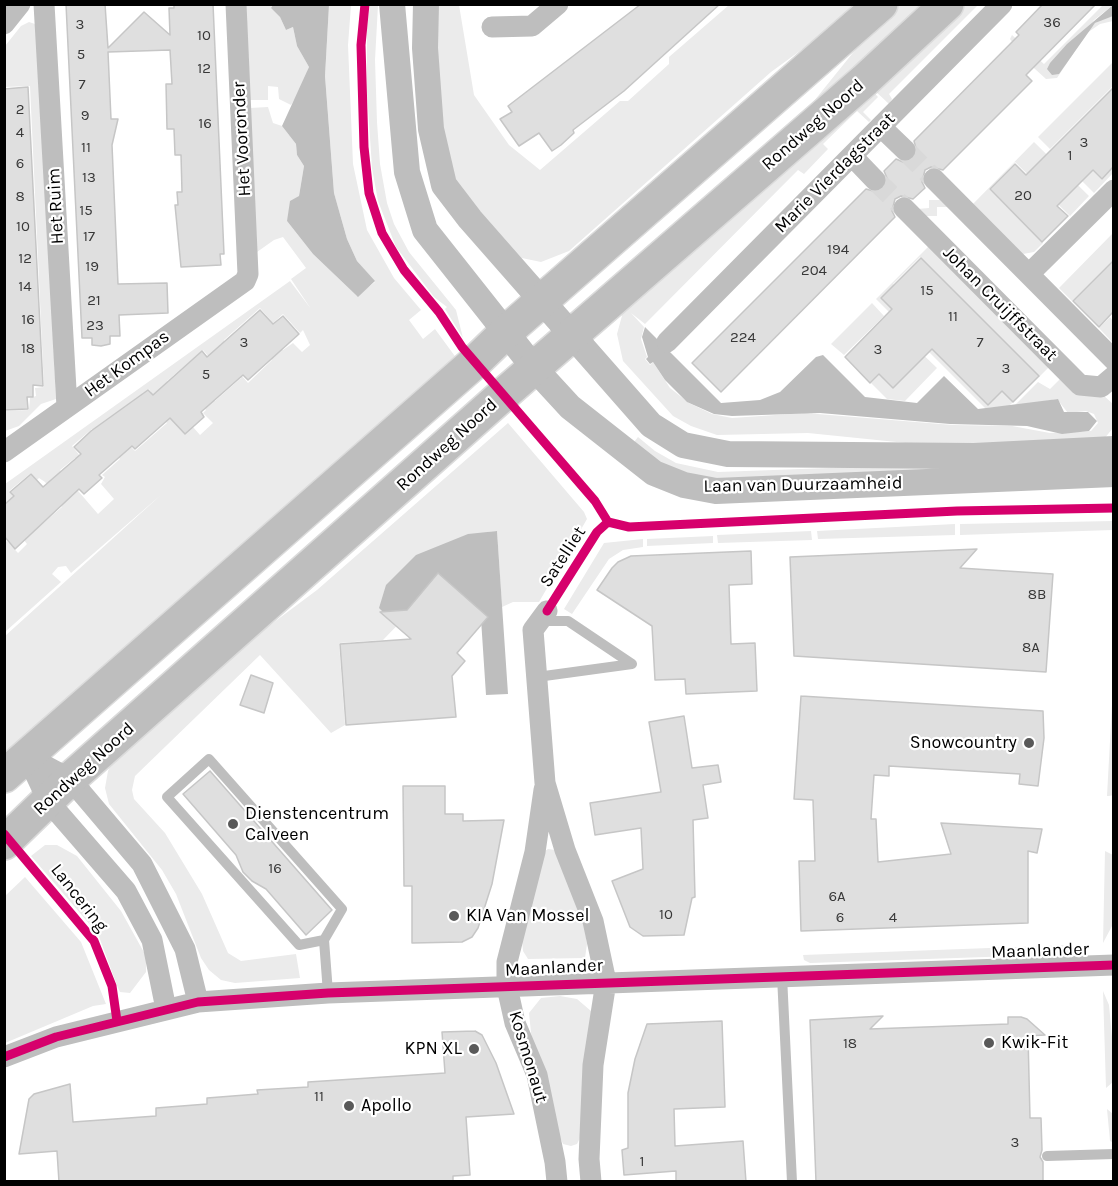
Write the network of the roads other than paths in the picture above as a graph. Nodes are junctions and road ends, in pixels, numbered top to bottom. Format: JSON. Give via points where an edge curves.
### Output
{"nodes":[{"id":1,"x":20,"y":4,"type":"edge"},
{"id":2,"x":44,"y":4,"type":"edge"},
{"id":3,"x":236,"y":4,"type":"edge"},
{"id":4,"x":392,"y":4,"type":"edge"},
{"id":5,"x":426,"y":4,"type":"edge"},
{"id":6,"x":558,"y":4,"type":"edge"},
{"id":7,"x":881,"y":4,"type":"edge"},
{"id":8,"x":947,"y":4,"type":"edge"},
{"id":9,"x":1002,"y":4,"type":"edge"},
{"id":10,"x":4,"y":24,"type":"edge"},
{"id":11,"x":492,"y":27,"type":"dead end"},
{"id":12,"x":881,"y":127,"type":"junction"},
{"id":13,"x":905,"y":150,"type":"tunnel mouth"},
{"id":14,"x":852,"y":156,"type":"junction"},
{"id":15,"x":875,"y":180,"type":"tunnel mouth"},
{"id":16,"x":940,"y":186,"type":"tunnel mouth"},
{"id":17,"x":1113,"y":190,"type":"edge"},
{"id":18,"x":904,"y":208,"type":"tunnel mouth"},
{"id":19,"x":248,"y":274,"type":"joint"},
{"id":20,"x":1029,"y":274,"type":"junction"},
{"id":21,"x":542,"y":302,"type":"junction"},
{"id":22,"x":506,"y":332,"type":"junction"},
{"id":23,"x":573,"y":337,"type":"junction"},
{"id":24,"x":667,"y":342,"type":"dead end"},
{"id":25,"x":1113,"y":360,"type":"edge"},
{"id":26,"x":536,"y":369,"type":"junction"},
{"id":27,"x":1109,"y":383,"type":"edge"},
{"id":28,"x":67,"y":407,"type":"junction"},
{"id":29,"x":1113,"y":449,"type":"edge"},
{"id":30,"x":4,"y":452,"type":"edge"},
{"id":31,"x":1113,"y":474,"type":"edge"},
{"id":32,"x":544,"y":616,"type":"joint"},
{"id":33,"x":537,"y":677,"type":"junction"},
{"id":34,"x":16,"y":766,"type":"edge"},
{"id":35,"x":545,"y":783,"type":"junction"},
{"id":36,"x":59,"y":790,"type":"junction"},
{"id":37,"x":4,"y":843,"type":"edge"},
{"id":38,"x":324,"y":940,"type":"junction"},
{"id":39,"x":1113,"y":966,"type":"edge"},
{"id":40,"x":782,"y":976,"type":"junction"},
{"id":41,"x":606,"y":982,"type":"junction"},
{"id":42,"x":507,"y":987,"type":"junction"},
{"id":43,"x":328,"y":993,"type":"junction"},
{"id":44,"x":198,"y":1002,"type":"junction"},
{"id":45,"x":166,"y":1009,"type":"junction"},
{"id":46,"x":4,"y":1057,"type":"edge"},
{"id":47,"x":1113,"y":1154,"type":"edge"},
{"id":48,"x":1047,"y":1156,"type":"dead end"},
{"id":49,"x":589,"y":1159,"type":"junction"},
{"id":50,"x":556,"y":1172,"type":"edge"},
{"id":51,"x":591,"y":1182,"type":"edge"},
{"id":52,"x":792,"y":1182,"type":"edge"}],
"edges":[{"from":1,"to":10,"type":"street"},
{"from":2,"to":28,"type":"street","name":"Het Ruim"},
{"from":3,"to":19,"type":"street","name":"Het Vooronder"},
{"from":4,"to":22,"type":"street","name":"Laan van Duurzaamheid","via":[[407,172],[425,231]]},
{"from":5,"to":21,"type":"street","name":"Laan van Duurzaamheid","via":[[431,129],[444,185]]},
{"from":6,"to":11,"type":"street","via":[[532,26]]},
{"from":7,"to":21,"type":"main road"},
{"from":8,"to":23,"type":"main road","name":"Rondweg Noord"},
{"from":9,"to":12,"type":"street","name":"Marie Vierdagstraat"},
{"from":12,"to":13,"type":"street"},
{"from":12,"to":14,"type":"street","name":"Marie Vierdagstraat"},
{"from":14,"to":15,"type":"street"},
{"from":14,"to":24,"type":"street","name":"Marie Vierdagstraat"},
{"from":16,"to":20,"type":"street"},
{"from":17,"to":20,"type":"street"},
{"from":18,"to":27,"type":"street","name":"Johan Cruijffstraat","via":[[1078,383],[1087,388]]},
{"from":19,"to":28,"type":"street","name":"Het Kompas","via":[[245,281],[192,322]]},
{"from":20,"to":25,"type":"street"},
{"from":21,"to":22,"type":"main road"},
{"from":21,"to":23,"type":"street","name":"Laan van Duurzaamheid"},
{"from":22,"to":26,"type":"street","name":"Laan van Duurzaamheid"},
{"from":22,"to":34,"type":"main road"},
{"from":23,"to":26,"type":"main road","name":"Rondweg Noord"},
{"from":23,"to":29,"type":"street","name":"Laan van Duurzaamheid","via":[[651,426],[683,445],[739,454],[974,456]]},
{"from":26,"to":31,"type":"street","name":"Laan van Duurzaamheid","via":[[570,407],[648,468],[698,489]]},
{"from":26,"to":36,"type":"main road","name":"Rondweg Noord"},
{"from":28,"to":30,"type":"street","name":"Het Kompas"},
{"from":32,"to":33,"type":"street","via":[[533,630]]},
{"from":32,"to":33,"type":"lane","via":[[568,621],[632,664]]},
{"from":33,"to":35,"type":"street"},
{"from":34,"to":36,"type":"street"},
{"from":34,"to":36,"type":"street"},
{"from":35,"to":41,"type":"street","via":[[565,850],[593,921]]},
{"from":35,"to":42,"type":"street","via":[[535,852],[507,962]]},
{"from":36,"to":37,"type":"main road","name":"Rondweg Noord"},
{"from":36,"to":44,"type":"street","via":[[142,864],[185,949]]},
{"from":36,"to":45,"type":"street","via":[[126,891],[152,940]]},
{"from":38,"to":38,"type":"lane","via":[[342,909],[209,759],[167,797],[299,945]]},
{"from":38,"to":43,"type":"lane"},
{"from":39,"to":40,"type":"street","name":"Maanlander"},
{"from":40,"to":41,"type":"street","name":"Maanlander"},
{"from":40,"to":52,"type":"lane"},
{"from":41,"to":42,"type":"street","name":"Maanlander"},
{"from":41,"to":49,"type":"street","via":[[593,1065]]},
{"from":42,"to":43,"type":"street","name":"Maanlander"},
{"from":42,"to":50,"type":"street","name":"Kosmonaut","via":[[515,1023],[537,1075]]},
{"from":43,"to":44,"type":"street","name":"Maanlander"},
{"from":44,"to":45,"type":"street","name":"Maanlander"},
{"from":45,"to":46,"type":"street","name":"Maanlander","via":[[56,1037]]},
{"from":47,"to":48,"type":"lane"},
{"from":49,"to":50,"type":"street","name":"Kosmonaut"},
{"from":49,"to":51,"type":"street"}]}
